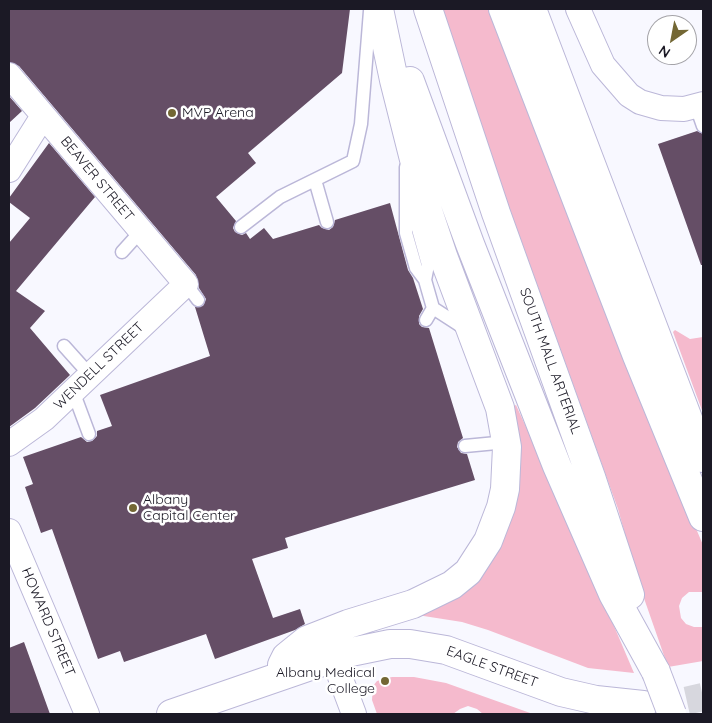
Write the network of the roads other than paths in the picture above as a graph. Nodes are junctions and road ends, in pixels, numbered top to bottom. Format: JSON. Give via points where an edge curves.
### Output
{"nodes":[{"id":1,"x":370,"y":9,"type":"edge"},
{"id":2,"x":379,"y":9,"type":"edge"},
{"id":3,"x":385,"y":9,"type":"edge"},
{"id":4,"x":428,"y":9,"type":"edge"},
{"id":5,"x":503,"y":9,"type":"edge"},
{"id":6,"x":532,"y":9,"type":"edge"},
{"id":7,"x":578,"y":9,"type":"edge"},
{"id":8,"x":9,"y":74,"type":"edge"},
{"id":9,"x":701,"y":112,"type":"edge"},
{"id":10,"x":44,"y":116,"type":"junction"},
{"id":11,"x":406,"y":127,"type":"junction"},
{"id":12,"x":9,"y":170,"type":"edge"},
{"id":13,"x":315,"y":180,"type":"junction"},
{"id":14,"x":328,"y":222,"type":"dead end"},
{"id":15,"x":241,"y":227,"type":"dead end"},
{"id":16,"x":141,"y":230,"type":"junction"},
{"id":17,"x":122,"y":252,"type":"dead end"},
{"id":18,"x":186,"y":282,"type":"joint"},
{"id":19,"x":434,"y":308,"type":"junction"},
{"id":20,"x":426,"y":320,"type":"dead end"},
{"id":21,"x":472,"y":333,"type":"junction"},
{"id":22,"x":64,"y":346,"type":"dead end"},
{"id":23,"x":90,"y":375,"type":"junction"},
{"id":24,"x":73,"y":391,"type":"junction"},
{"id":25,"x":89,"y":434,"type":"dead end"},
{"id":26,"x":507,"y":442,"type":"junction"},
{"id":27,"x":9,"y":444,"type":"edge"},
{"id":28,"x":465,"y":446,"type":"dead end"},
{"id":29,"x":703,"y":458,"type":"edge"},
{"id":30,"x":703,"y":517,"type":"edge"},
{"id":31,"x":9,"y":530,"type":"edge"},
{"id":32,"x":333,"y":658,"type":"junction"},
{"id":33,"x":656,"y":672,"type":"junction"},
{"id":34,"x":284,"y":675,"type":"junction"},
{"id":35,"x":643,"y":705,"type":"tunnel mouth"},
{"id":36,"x":186,"y":712,"type":"edge"},
{"id":37,"x":87,"y":714,"type":"edge"},
{"id":38,"x":354,"y":714,"type":"edge"},
{"id":39,"x":672,"y":714,"type":"edge"}],
"edges":[{"from":1,"to":13,"type":"lane","via":[[361,124],[353,161]]},
{"from":2,"to":11,"type":"main road"},
{"from":3,"to":33,"type":"main road","via":[[470,244],[550,448],[613,594]]},
{"from":4,"to":33,"type":"main road","name":"SOUTH MALL ARTERIAL","via":[[496,213],[601,504]]},
{"from":5,"to":30,"type":"main road"},
{"from":6,"to":29,"type":"main road"},
{"from":7,"to":9,"type":"street","via":[[610,76],[629,95],[649,106]]},
{"from":8,"to":10,"type":"street","name":"BEAVER STREET"},
{"from":10,"to":12,"type":"street"},
{"from":10,"to":16,"type":"street","name":"BEAVER STREET"},
{"from":11,"to":19,"type":"lane","via":[[406,233],[416,268],[425,280]]},
{"from":11,"to":21,"type":"main road","via":[[433,228]]},
{"from":13,"to":14,"type":"lane"},
{"from":13,"to":15,"type":"lane","via":[[280,197]]},
{"from":16,"to":17,"type":"lane"},
{"from":16,"to":18,"type":"street","name":"BEAVER STREET"},
{"from":18,"to":23,"type":"street","name":"WENDELL STREET"},
{"from":19,"to":20,"type":"lane"},
{"from":19,"to":21,"type":"lane"},
{"from":21,"to":26,"type":"main road","via":[[500,408]]},
{"from":22,"to":23,"type":"lane"},
{"from":23,"to":24,"type":"street","name":"WENDELL STREET"},
{"from":24,"to":25,"type":"lane"},
{"from":24,"to":27,"type":"street","name":"WENDELL STREET","via":[[44,419]]},
{"from":26,"to":28,"type":"lane"},
{"from":26,"to":34,"type":"main road","via":[[501,508],[488,541],[468,572],[433,597],[307,640],[286,657],[282,665]]},
{"from":31,"to":37,"type":"street","name":"HOWARD STREET"},
{"from":32,"to":34,"type":"main road","name":"EAGLE STREET"},
{"from":32,"to":35,"type":"main road","name":"EAGLE STREET","via":[[383,645],[427,646],[465,655],[579,697]]},
{"from":32,"to":38,"type":"street"},
{"from":33,"to":39,"type":"main road","name":"SOUTH MALL ARTERIAL","bridge":true},
{"from":34,"to":36,"type":"main road","name":"EAGLE STREET"}]}
